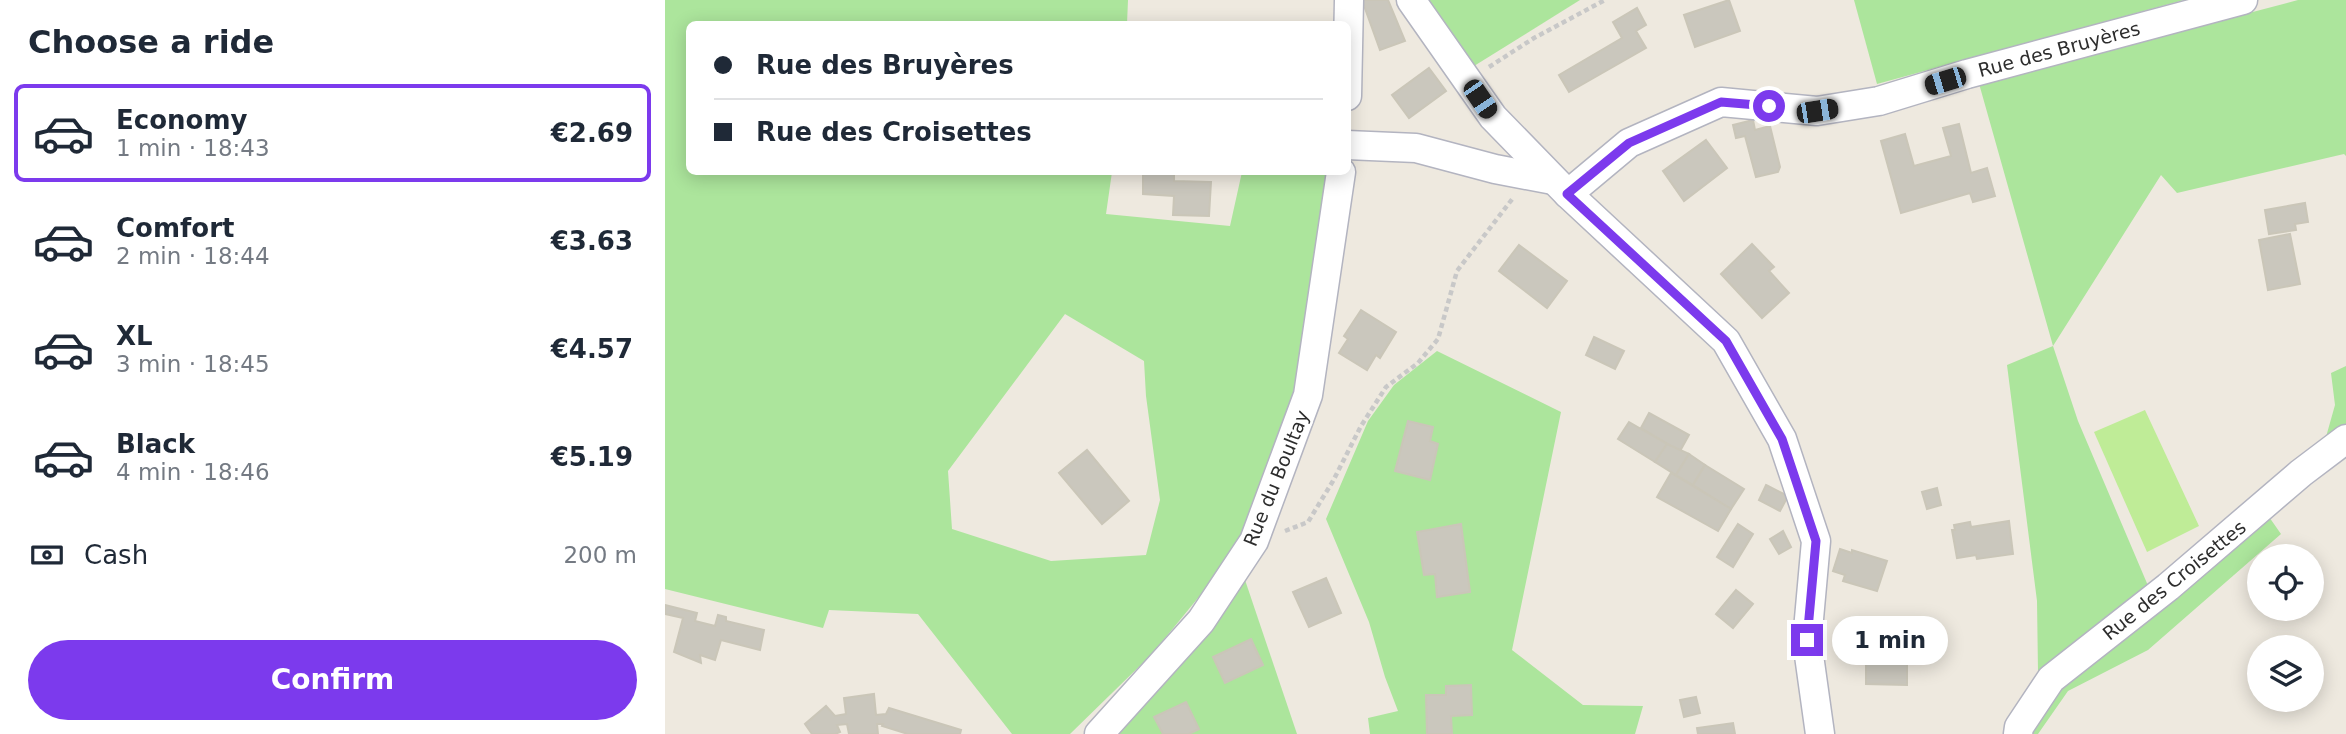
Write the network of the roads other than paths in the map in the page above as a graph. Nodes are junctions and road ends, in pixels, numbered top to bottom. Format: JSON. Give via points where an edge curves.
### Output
{"nodes":[{"id":1,"x":1349,"y":0,"type":"edge"},
{"id":2,"x":1411,"y":0,"type":"edge"},
{"id":3,"x":2243,"y":0,"type":"edge"},
{"id":4,"x":1349,"y":21,"type":"edge"},
{"id":5,"x":1351,"y":145,"type":"edge"},
{"id":6,"x":1341,"y":175,"type":"edge"},
{"id":7,"x":1560,"y":187,"type":"junction"},
{"id":8,"x":2346,"y":439,"type":"edge"},
{"id":9,"x":1099,"y":734,"type":"edge"},
{"id":10,"x":1820,"y":734,"type":"edge"},
{"id":11,"x":2018,"y":734,"type":"edge"}],
"edges":[{"from":1,"to":4,"type":"street"},
{"from":2,"to":7,"type":"street","via":[[1493,117]]},
{"from":3,"to":7,"type":"street","name":"Rue des Bruyères","via":[[1879,101],[1817,111],[1721,102],[1629,143]]},
{"from":5,"to":7,"type":"street","via":[[1416,148]]},
{"from":6,"to":9,"type":"street","name":"Rue du Boultay","via":[[1308,395],[1254,541],[1201,621]]},
{"from":7,"to":10,"type":"street","via":[[1726,341],[1782,439],[1816,541],[1807,640]]},
{"from":8,"to":11,"type":"street","name":"Rue des Croisettes","via":[[2051,679]]}]}
